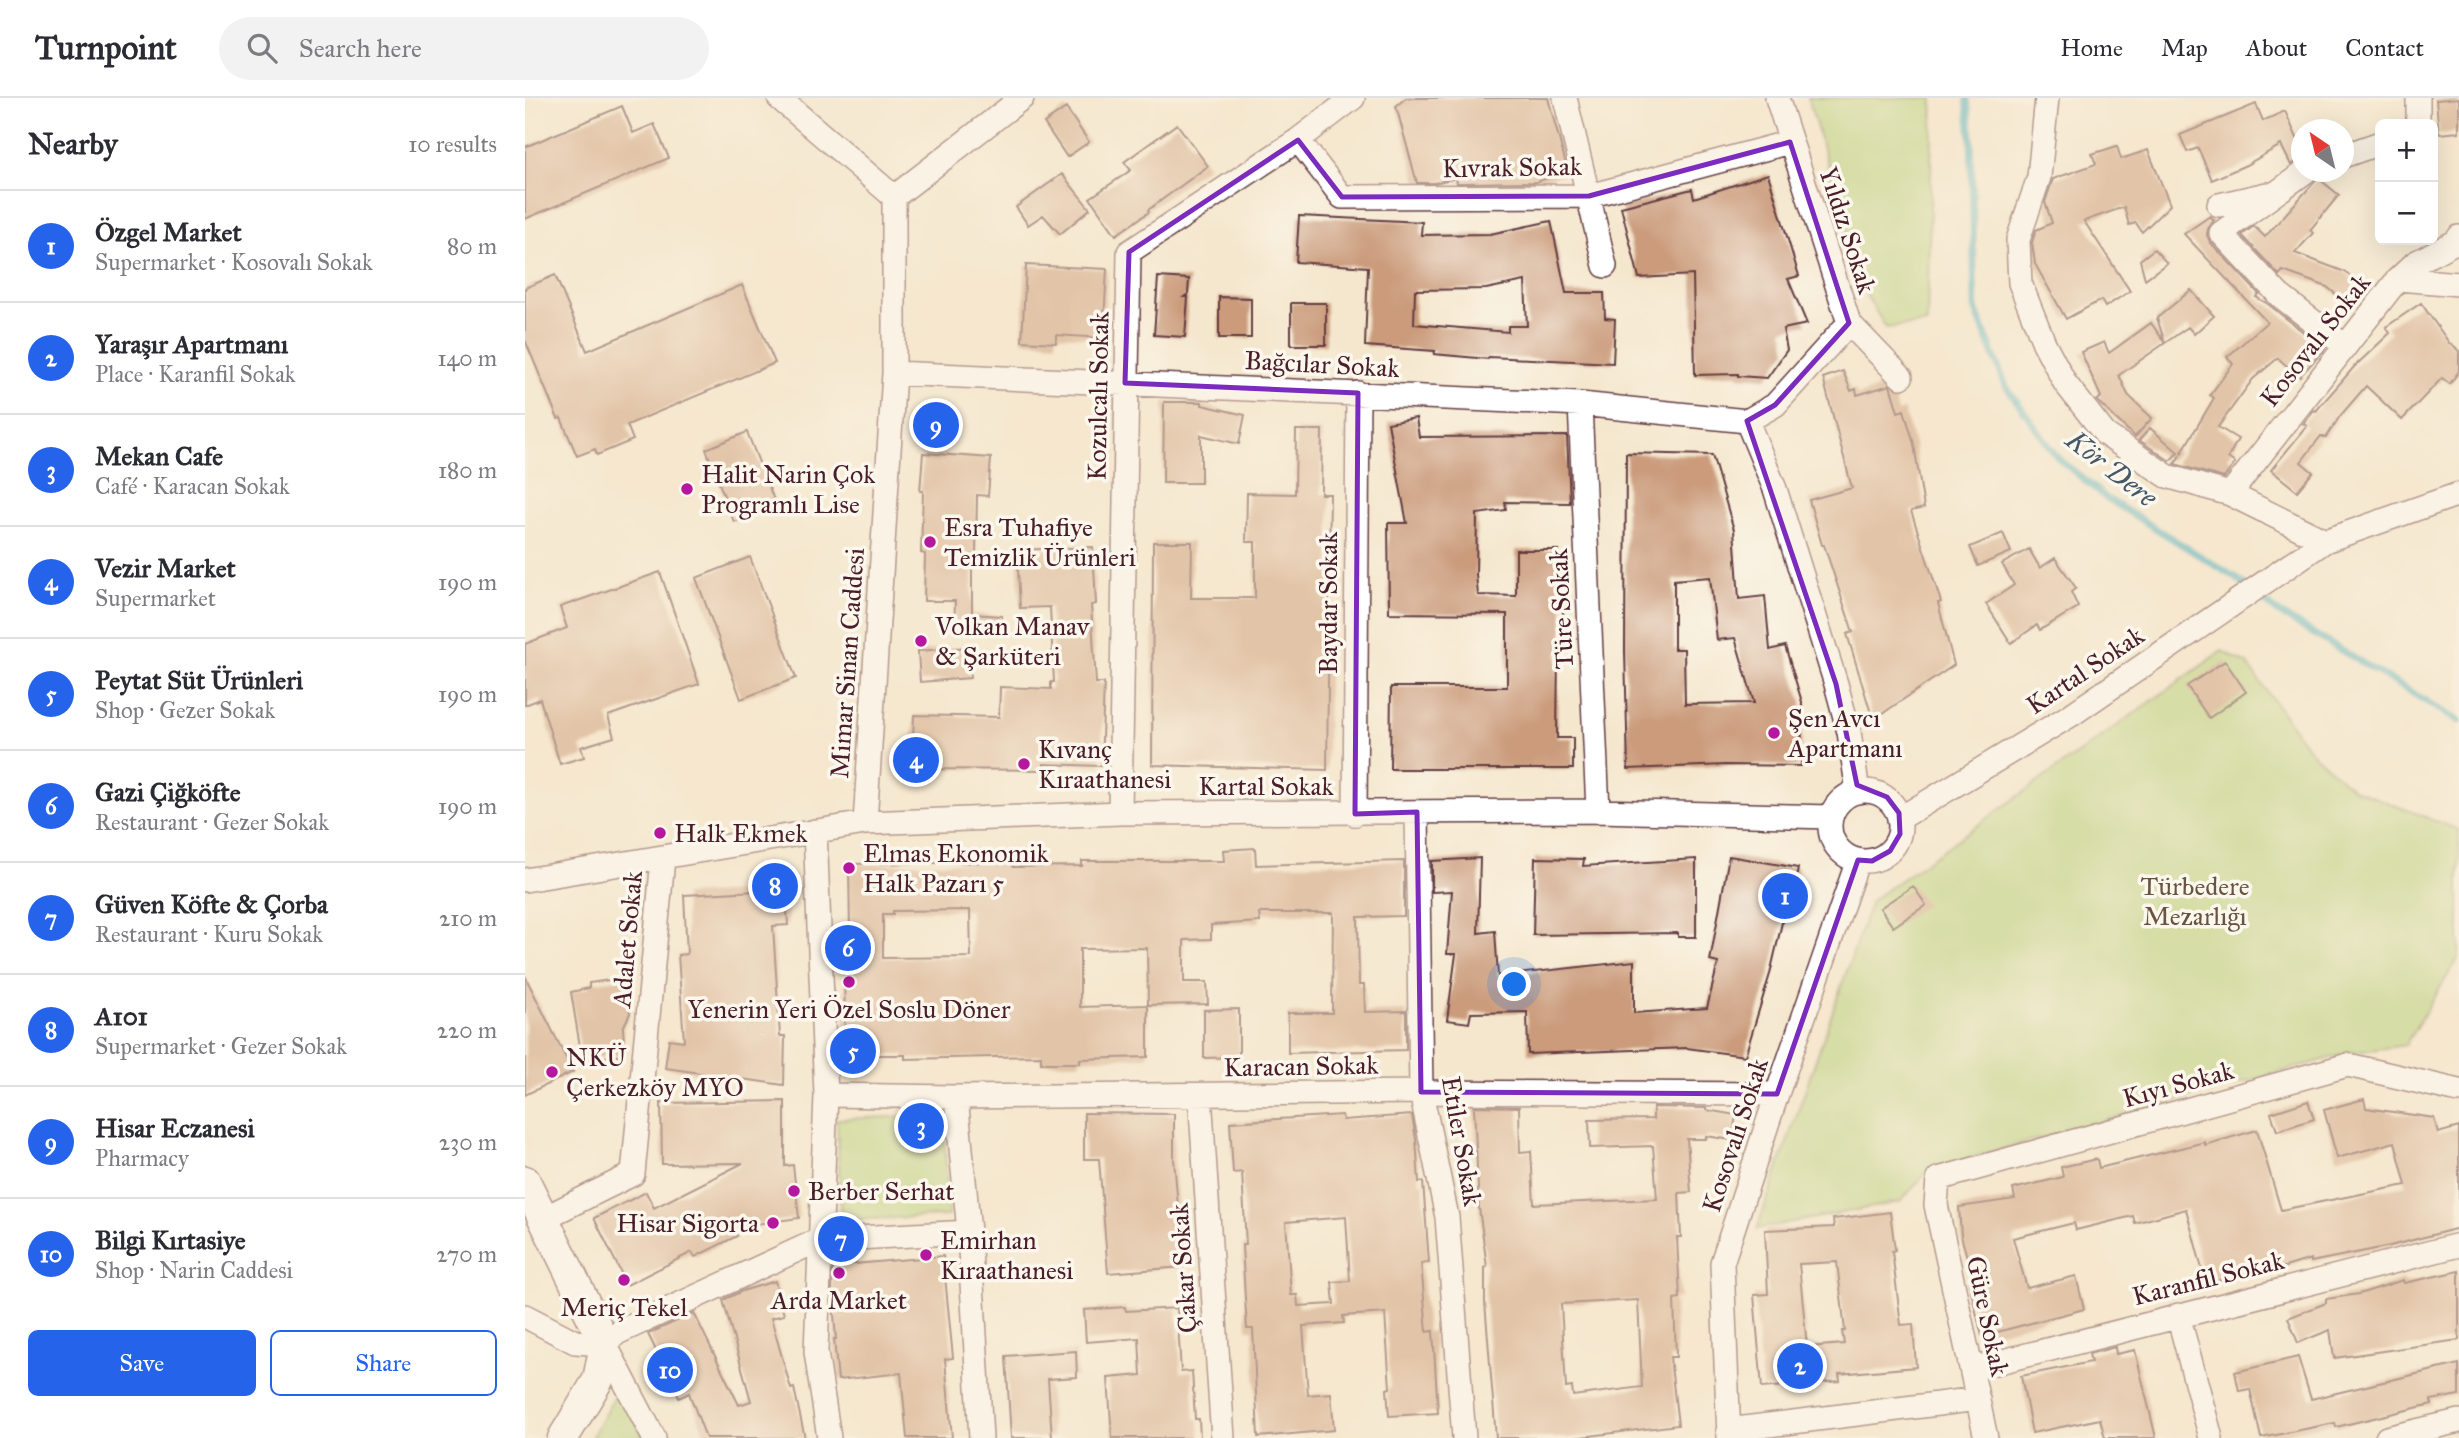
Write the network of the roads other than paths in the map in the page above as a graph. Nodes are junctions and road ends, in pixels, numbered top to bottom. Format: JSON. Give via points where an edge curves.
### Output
{"nodes":[{"id":1,"x":779,"y":98,"type":"edge"},
{"id":2,"x":1021,"y":98,"type":"edge"},
{"id":3,"x":1353,"y":98,"type":"edge"},
{"id":4,"x":1565,"y":98,"type":"edge"},
{"id":5,"x":1777,"y":98,"type":"edge"},
{"id":6,"x":2047,"y":98,"type":"edge"},
{"id":7,"x":2418,"y":98,"type":"edge"},
{"id":8,"x":2419,"y":119,"type":"edge"},
{"id":9,"x":1298,"y":140,"type":"junction"},
{"id":10,"x":1790,"y":142,"type":"junction"},
{"id":11,"x":2375,"y":145,"type":"edge"},
{"id":12,"x":2354,"y":152,"type":"edge"},
{"id":13,"x":2291,"y":182,"type":"edge"},
{"id":14,"x":2277,"y":192,"type":"junction"},
{"id":15,"x":1589,"y":196,"type":"junction"},
{"id":16,"x":894,"y":197,"type":"junction"},
{"id":17,"x":2219,"y":205,"type":"dead end"},
{"id":18,"x":2459,"y":237,"type":"edge"},
{"id":19,"x":2415,"y":245,"type":"edge"},
{"id":20,"x":2415,"y":263,"type":"junction"},
{"id":21,"x":1605,"y":266,"type":"dead end"},
{"id":22,"x":2398,"y":279,"type":"junction"},
{"id":23,"x":2459,"y":284,"type":"edge"},
{"id":24,"x":1849,"y":323,"type":"junction"},
{"id":25,"x":2346,"y":346,"type":"junction"},
{"id":26,"x":894,"y":373,"type":"junction"},
{"id":27,"x":1901,"y":377,"type":"dead end"},
{"id":28,"x":1125,"y":383,"type":"junction"},
{"id":29,"x":1358,"y":393,"type":"junction"},
{"id":30,"x":1580,"y":404,"type":"junction"},
{"id":31,"x":1747,"y":421,"type":"junction"},
{"id":32,"x":2229,"y":494,"type":"junction"},
{"id":33,"x":2459,"y":494,"type":"edge"},
{"id":34,"x":2325,"y":541,"type":"junction"},
{"id":35,"x":1858,"y":792,"type":"junction"},
{"id":36,"x":1598,"y":811,"type":"junction"},
{"id":37,"x":1417,"y":812,"type":"junction"},
{"id":38,"x":1120,"y":813,"type":"junction"},
{"id":39,"x":1355,"y":814,"type":"junction"},
{"id":40,"x":1831,"y":817,"type":"junction"},
{"id":41,"x":1899,"y":819,"type":"junction"},
{"id":42,"x":865,"y":823,"type":"junction"},
{"id":43,"x":815,"y":831,"type":"junction"},
{"id":44,"x":663,"y":859,"type":"junction"},
{"id":45,"x":1858,"y":860,"type":"junction"},
{"id":46,"x":529,"y":881,"type":"edge"},
{"id":47,"x":2459,"y":1091,"type":"edge"},
{"id":48,"x":1421,"y":1092,"type":"junction"},
{"id":49,"x":1777,"y":1094,"type":"junction"},
{"id":50,"x":826,"y":1095,"type":"junction"},
{"id":51,"x":1200,"y":1095,"type":"junction"},
{"id":52,"x":956,"y":1097,"type":"junction"},
{"id":53,"x":525,"y":1181,"type":"edge"},
{"id":54,"x":1935,"y":1205,"type":"joint"},
{"id":55,"x":542,"y":1219,"type":"junction"},
{"id":56,"x":969,"y":1232,"type":"junction"},
{"id":57,"x":819,"y":1240,"type":"junction"},
{"id":58,"x":2459,"y":1245,"type":"edge"},
{"id":59,"x":2178,"y":1314,"type":"junction"},
{"id":60,"x":525,"y":1316,"type":"edge"},
{"id":61,"x":605,"y":1344,"type":"junction"},
{"id":62,"x":1972,"y":1368,"type":"junction"},
{"id":63,"x":1978,"y":1399,"type":"junction"},
{"id":64,"x":2459,"y":1421,"type":"edge"},
{"id":65,"x":1728,"y":1434,"type":"edge"},
{"id":66,"x":563,"y":1438,"type":"edge"},
{"id":67,"x":654,"y":1438,"type":"edge"},
{"id":68,"x":829,"y":1438,"type":"edge"},
{"id":69,"x":981,"y":1438,"type":"edge"},
{"id":70,"x":1223,"y":1438,"type":"edge"},
{"id":71,"x":1464,"y":1438,"type":"edge"},
{"id":72,"x":1986,"y":1438,"type":"edge"},
{"id":73,"x":2211,"y":1438,"type":"edge"},
{"id":74,"x":2387,"y":1438,"type":"edge"}],
"edges":[{"from":1,"to":16,"type":"street"},
{"from":2,"to":16,"type":"street"},
{"from":3,"to":9,"type":"street","name":"Kozulcalı Sokak"},
{"from":4,"to":15,"type":"street"},
{"from":5,"to":10,"type":"street","name":"Yıldız Sokak"},
{"from":6,"to":32,"type":"street","via":[[2039,177],[2018,240],[2020,283],[2044,343],[2065,383],[2105,434],[2167,476]]},
{"from":7,"to":8,"type":"street"},
{"from":9,"to":15,"type":"street","name":"Kıvrak Sokak","via":[[1342,197]]},
{"from":9,"to":28,"type":"street","name":"Kozulcalı Sokak","via":[[1129,252]]},
{"from":10,"to":15,"type":"street","name":"Kıvrak Sokak"},
{"from":10,"to":24,"type":"street","name":"Yıldız Sokak"},
{"from":11,"to":12,"type":"street"},
{"from":13,"to":14,"type":"street"},
{"from":14,"to":17,"type":"street"},
{"from":14,"to":25,"type":"street","via":[[2221,233],[2279,295]]},
{"from":15,"to":21,"type":"street"},
{"from":16,"to":26,"type":"street","name":"Mimar Sinan Caddesi"},
{"from":18,"to":20,"type":"street","name":"Kosovalı Sokak"},
{"from":19,"to":20,"type":"street"},
{"from":20,"to":22,"type":"street","name":"Kosovalı Sokak"},
{"from":22,"to":23,"type":"street"},
{"from":22,"to":25,"type":"street","name":"Kosovalı Sokak"},
{"from":24,"to":27,"type":"street"},
{"from":24,"to":31,"type":"street","name":"Yıldız Sokak","via":[[1775,405]]},
{"from":25,"to":32,"type":"street","name":"Kosovalı Sokak"},
{"from":26,"to":28,"type":"street","name":"Bağcılar Sokak"},
{"from":26,"to":42,"type":"street","name":"Mimar Sinan Caddesi"},
{"from":28,"to":29,"type":"street","name":"Bağcılar Sokak"},
{"from":28,"to":38,"type":"street","name":"Kozulcalı Sokak"},
{"from":29,"to":30,"type":"street","name":"Bağcılar Sokak"},
{"from":29,"to":39,"type":"street","name":"Baydar Sokak"},
{"from":30,"to":31,"type":"street","name":"Bağcılar Sokak"},
{"from":30,"to":36,"type":"street","name":"Türe Sokak"},
{"from":31,"to":35,"type":"street","via":[[1775,489],[1836,684]]},
{"from":32,"to":34,"type":"street"},
{"from":33,"to":34,"type":"street"},
{"from":34,"to":41,"type":"street","name":"Kartal Sokak","via":[[2071,715]]},
{"from":35,"to":40,"type":"street","via":[[1848,794],[1833,808]]},
{"from":35,"to":41,"type":"street","via":[[1868,790],[1887,797]]},
{"from":36,"to":37,"type":"street","name":"Kartal Sokak"},
{"from":36,"to":40,"type":"street","name":"Kartal Sokak"},
{"from":37,"to":39,"type":"street","name":"Kartal Sokak"},
{"from":37,"to":48,"type":"street","name":"Etiler Sokak"},
{"from":38,"to":39,"type":"street","name":"Kartal Sokak"},
{"from":38,"to":42,"type":"street","name":"Kartal Sokak"},
{"from":40,"to":45,"type":"street","via":[[1828,828],[1835,847]]},
{"from":41,"to":45,"type":"street","via":[[1900,834],[1890,851],[1872,861]]},
{"from":42,"to":43,"type":"street","name":"Kartal Sokak"},
{"from":43,"to":44,"type":"street","name":"Kartal Sokak"},
{"from":43,"to":50,"type":"street"},
{"from":44,"to":46,"type":"street","name":"Kartal Sokak"},
{"from":44,"to":55,"type":"street","name":"Adalet Sokak","via":[[633,1174]]},
{"from":45,"to":49,"type":"street","name":"Kosovalı Sokak"},
{"from":47,"to":54,"type":"street","name":"Kıyı Sokak","via":[[2349,1066],[1938,1179]]},
{"from":48,"to":49,"type":"street","name":"Karacan Sokak"},
{"from":48,"to":51,"type":"street","name":"Karacan Sokak"},
{"from":48,"to":71,"type":"street","name":"Etiler Sokak","via":[[1447,1217]]},
{"from":49,"to":65,"type":"street","name":"Kosovalı Sokak","via":[[1723,1263]]},
{"from":50,"to":52,"type":"street","name":"Karacan Sokak"},
{"from":50,"to":57,"type":"street"},
{"from":51,"to":52,"type":"street","name":"Karacan Sokak"},
{"from":51,"to":70,"type":"street","name":"Çakar Sokak"},
{"from":52,"to":56,"type":"street"},
{"from":53,"to":55,"type":"main road"},
{"from":54,"to":62,"type":"street","name":"Güre Sokak"},
{"from":55,"to":61,"type":"main road"},
{"from":56,"to":57,"type":"street"},
{"from":56,"to":69,"type":"street"},
{"from":57,"to":61,"type":"street","via":[[617,1333]]},
{"from":57,"to":68,"type":"street","via":[[815,1352]]},
{"from":58,"to":59,"type":"street","name":"Karanfil Sokak"},
{"from":59,"to":62,"type":"street","name":"Karanfil Sokak"},
{"from":59,"to":73,"type":"street"},
{"from":60,"to":61,"type":"street","via":[[575,1342]]},
{"from":61,"to":66,"type":"main road","via":[[598,1380]]},
{"from":61,"to":67,"type":"street"},
{"from":62,"to":63,"type":"street","name":"Güre Sokak"},
{"from":63,"to":65,"type":"street"},
{"from":63,"to":72,"type":"street","name":"Güre Sokak"},
{"from":64,"to":74,"type":"street"}]}
